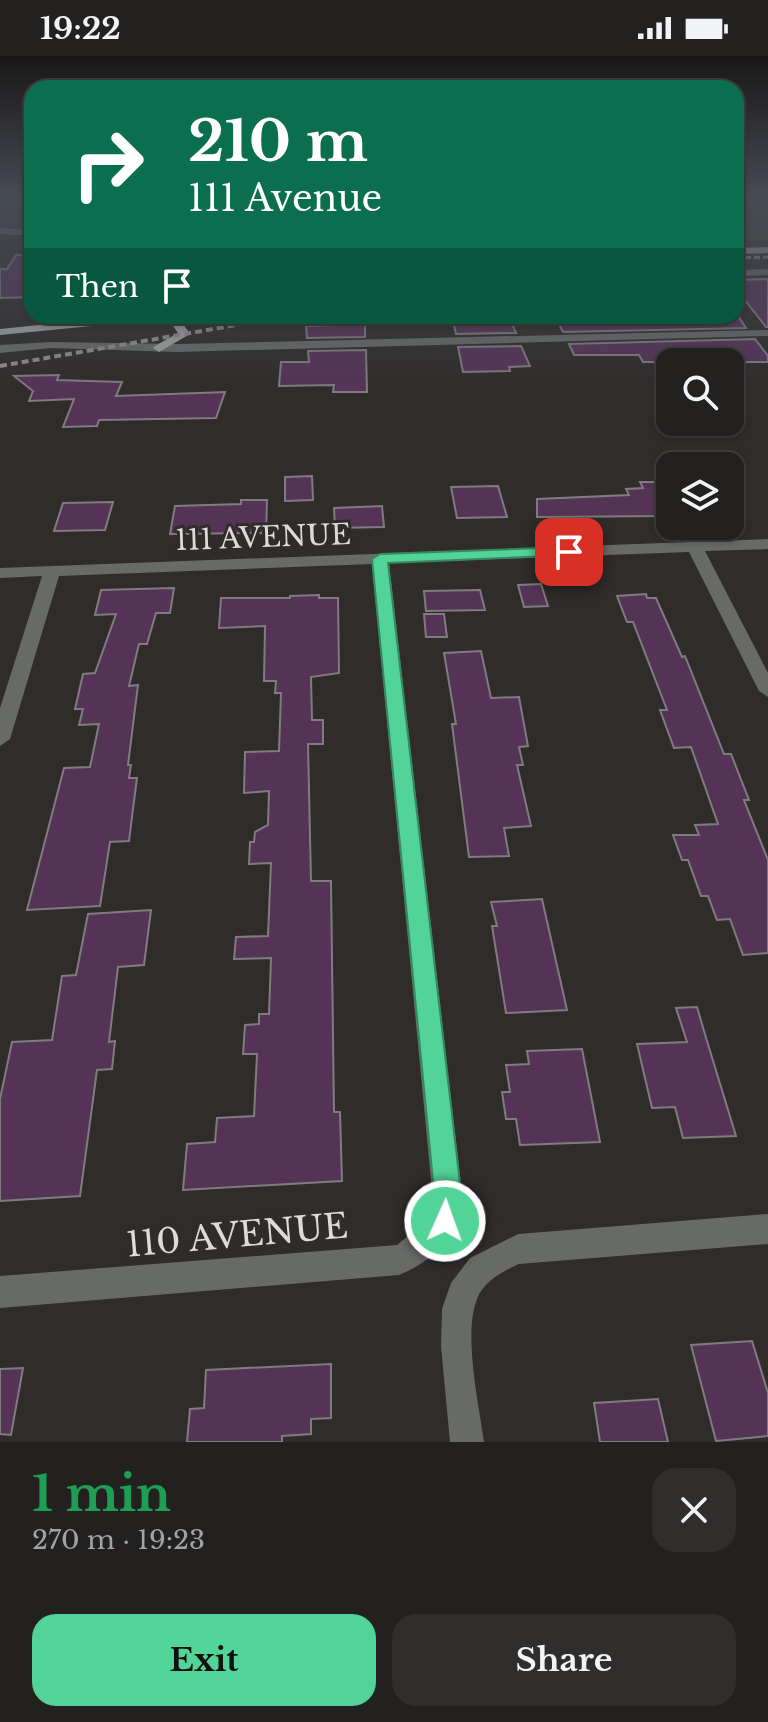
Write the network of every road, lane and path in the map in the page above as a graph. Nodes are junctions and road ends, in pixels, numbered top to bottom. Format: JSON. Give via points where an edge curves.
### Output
{"nodes":[{"id":1,"x":768,"y":272,"type":"edge"},
{"id":2,"x":744,"y":273,"type":"edge"},
{"id":3,"x":24,"y":318,"type":"edge"},
{"id":4,"x":0,"y":320,"type":"edge"},
{"id":5,"x":80,"y":324,"type":"edge"},
{"id":6,"x":178,"y":324,"type":"edge"},
{"id":7,"x":0,"y":332,"type":"edge"},
{"id":8,"x":768,"y":333,"type":"edge"},
{"id":9,"x":209,"y":347,"type":"junction"},
{"id":10,"x":159,"y":348,"type":"junction"},
{"id":11,"x":0,"y":349,"type":"edge"},
{"id":12,"x":206,"y":361,"type":"dead end"},
{"id":13,"x":155,"y":363,"type":"dead end"},
{"id":14,"x":768,"y":544,"type":"edge"},
{"id":15,"x":695,"y":547,"type":"junction"},
{"id":16,"x":380,"y":559,"type":"junction"},
{"id":17,"x":52,"y":571,"type":"junction"},
{"id":18,"x":0,"y":573,"type":"edge"},
{"id":19,"x":768,"y":691,"type":"edge"},
{"id":20,"x":0,"y":739,"type":"edge"},
{"id":21,"x":768,"y":1229,"type":"edge"},
{"id":22,"x":0,"y":1292,"type":"edge"},
{"id":23,"x":467,"y":1442,"type":"edge"}],
"edges":[{"from":1,"to":2,"type":"street"},
{"from":3,"to":4,"type":"main road"},
{"from":5,"to":7,"type":"main road"},
{"from":6,"to":10,"type":"main road","via":[[184,334]]},
{"from":8,"to":9,"type":"street"},
{"from":9,"to":10,"type":"street"},
{"from":9,"to":12,"type":"street"},
{"from":10,"to":11,"type":"street"},
{"from":10,"to":13,"type":"street"},
{"from":14,"to":15,"type":"street","name":"111 AVENUE"},
{"from":15,"to":16,"type":"street","name":"111 AVENUE"},
{"from":15,"to":19,"type":"street"},
{"from":16,"to":17,"type":"street","name":"111 AVENUE"},
{"from":16,"to":22,"type":"street","name":"110 AVENUE","via":[[448,1201],[445,1221],[415,1253],[399,1260]]},
{"from":17,"to":18,"type":"street","name":"111 AVENUE"},
{"from":17,"to":20,"type":"street"},
{"from":21,"to":23,"type":"street","via":[[518,1249],[493,1258],[463,1291],[455,1324]]}]}
